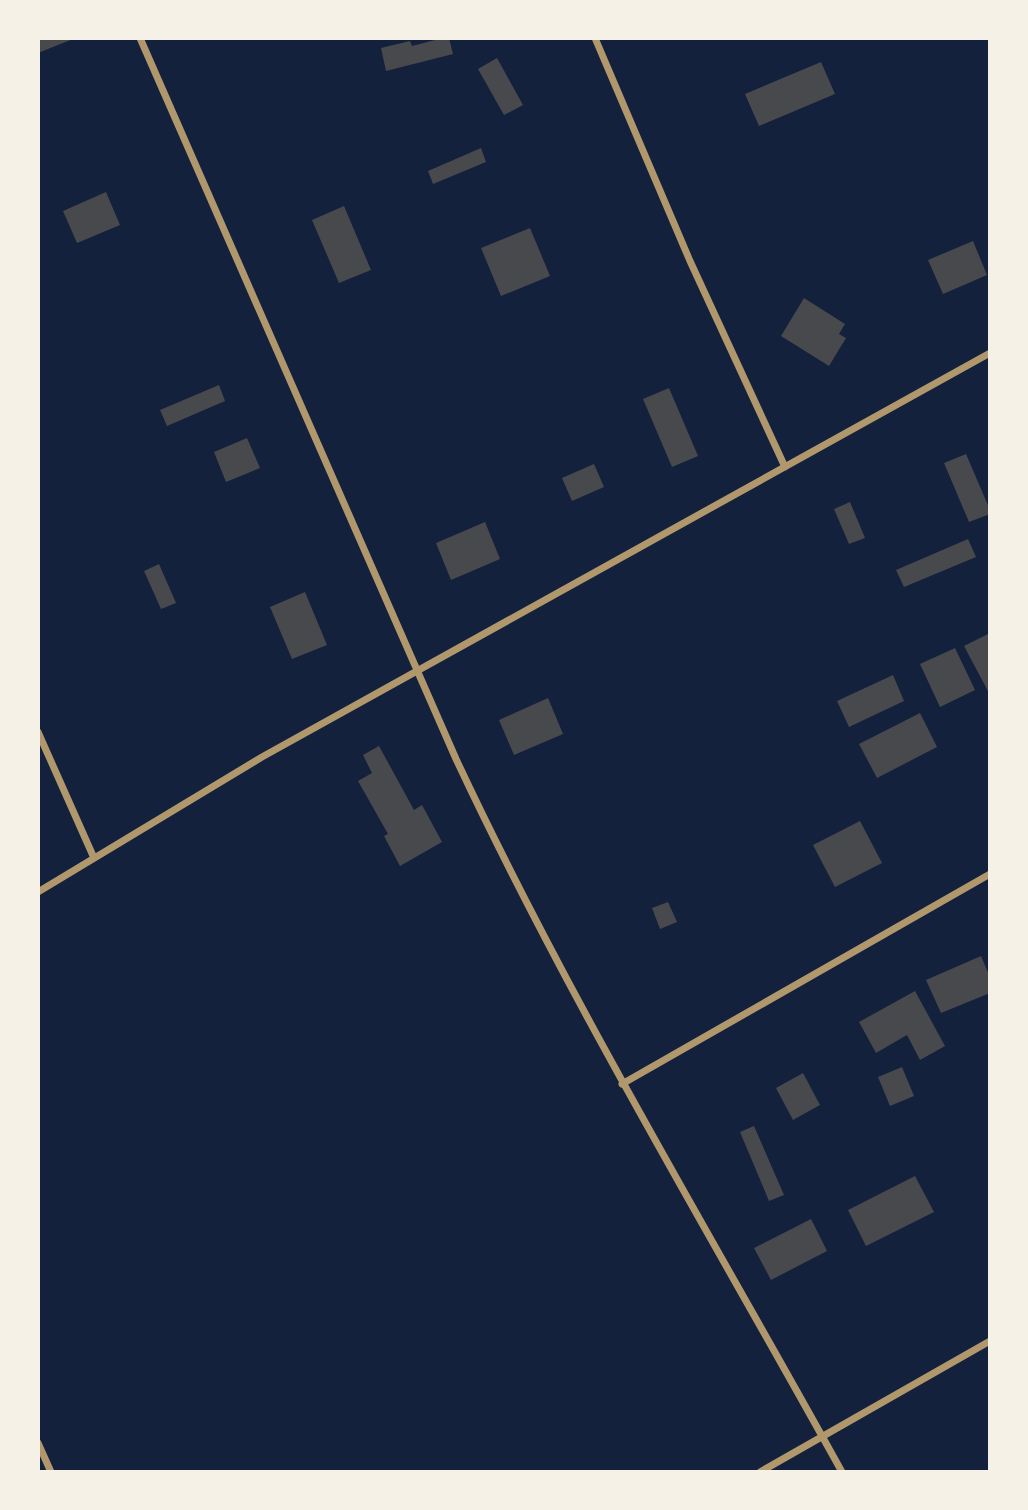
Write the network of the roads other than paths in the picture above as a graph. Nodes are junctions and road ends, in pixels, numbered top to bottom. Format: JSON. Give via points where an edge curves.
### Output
{"nodes":[{"id":1,"x":141,"y":38,"type":"edge"},
{"id":2,"x":594,"y":38,"type":"edge"},
{"id":3,"x":989,"y":353,"type":"edge"},
{"id":4,"x":785,"y":467,"type":"junction"},
{"id":5,"x":418,"y":671,"type":"junction"},
{"id":6,"x":38,"y":732,"type":"edge"},
{"id":7,"x":94,"y":858,"type":"junction"},
{"id":8,"x":989,"y":874,"type":"edge"},
{"id":9,"x":38,"y":892,"type":"edge"},
{"id":10,"x":622,"y":1084,"type":"junction"},
{"id":11,"x":989,"y":1341,"type":"edge"},
{"id":12,"x":822,"y":1436,"type":"junction"},
{"id":13,"x":38,"y":1443,"type":"edge"},
{"id":14,"x":51,"y":1472,"type":"edge"},
{"id":15,"x":760,"y":1472,"type":"edge"},
{"id":16,"x":842,"y":1472,"type":"edge"}],
"edges":[{"from":1,"to":5,"type":"street"},
{"from":2,"to":4,"type":"street"},
{"from":3,"to":4,"type":"street"},
{"from":4,"to":5,"type":"street"},
{"from":5,"to":7,"type":"street"},
{"from":5,"to":10,"type":"street","via":[[505,863]]},
{"from":6,"to":7,"type":"street"},
{"from":7,"to":9,"type":"street"},
{"from":8,"to":10,"type":"street"},
{"from":10,"to":12,"type":"street"},
{"from":11,"to":12,"type":"street"},
{"from":12,"to":15,"type":"street"},
{"from":12,"to":16,"type":"street"},
{"from":13,"to":14,"type":"street"}]}
